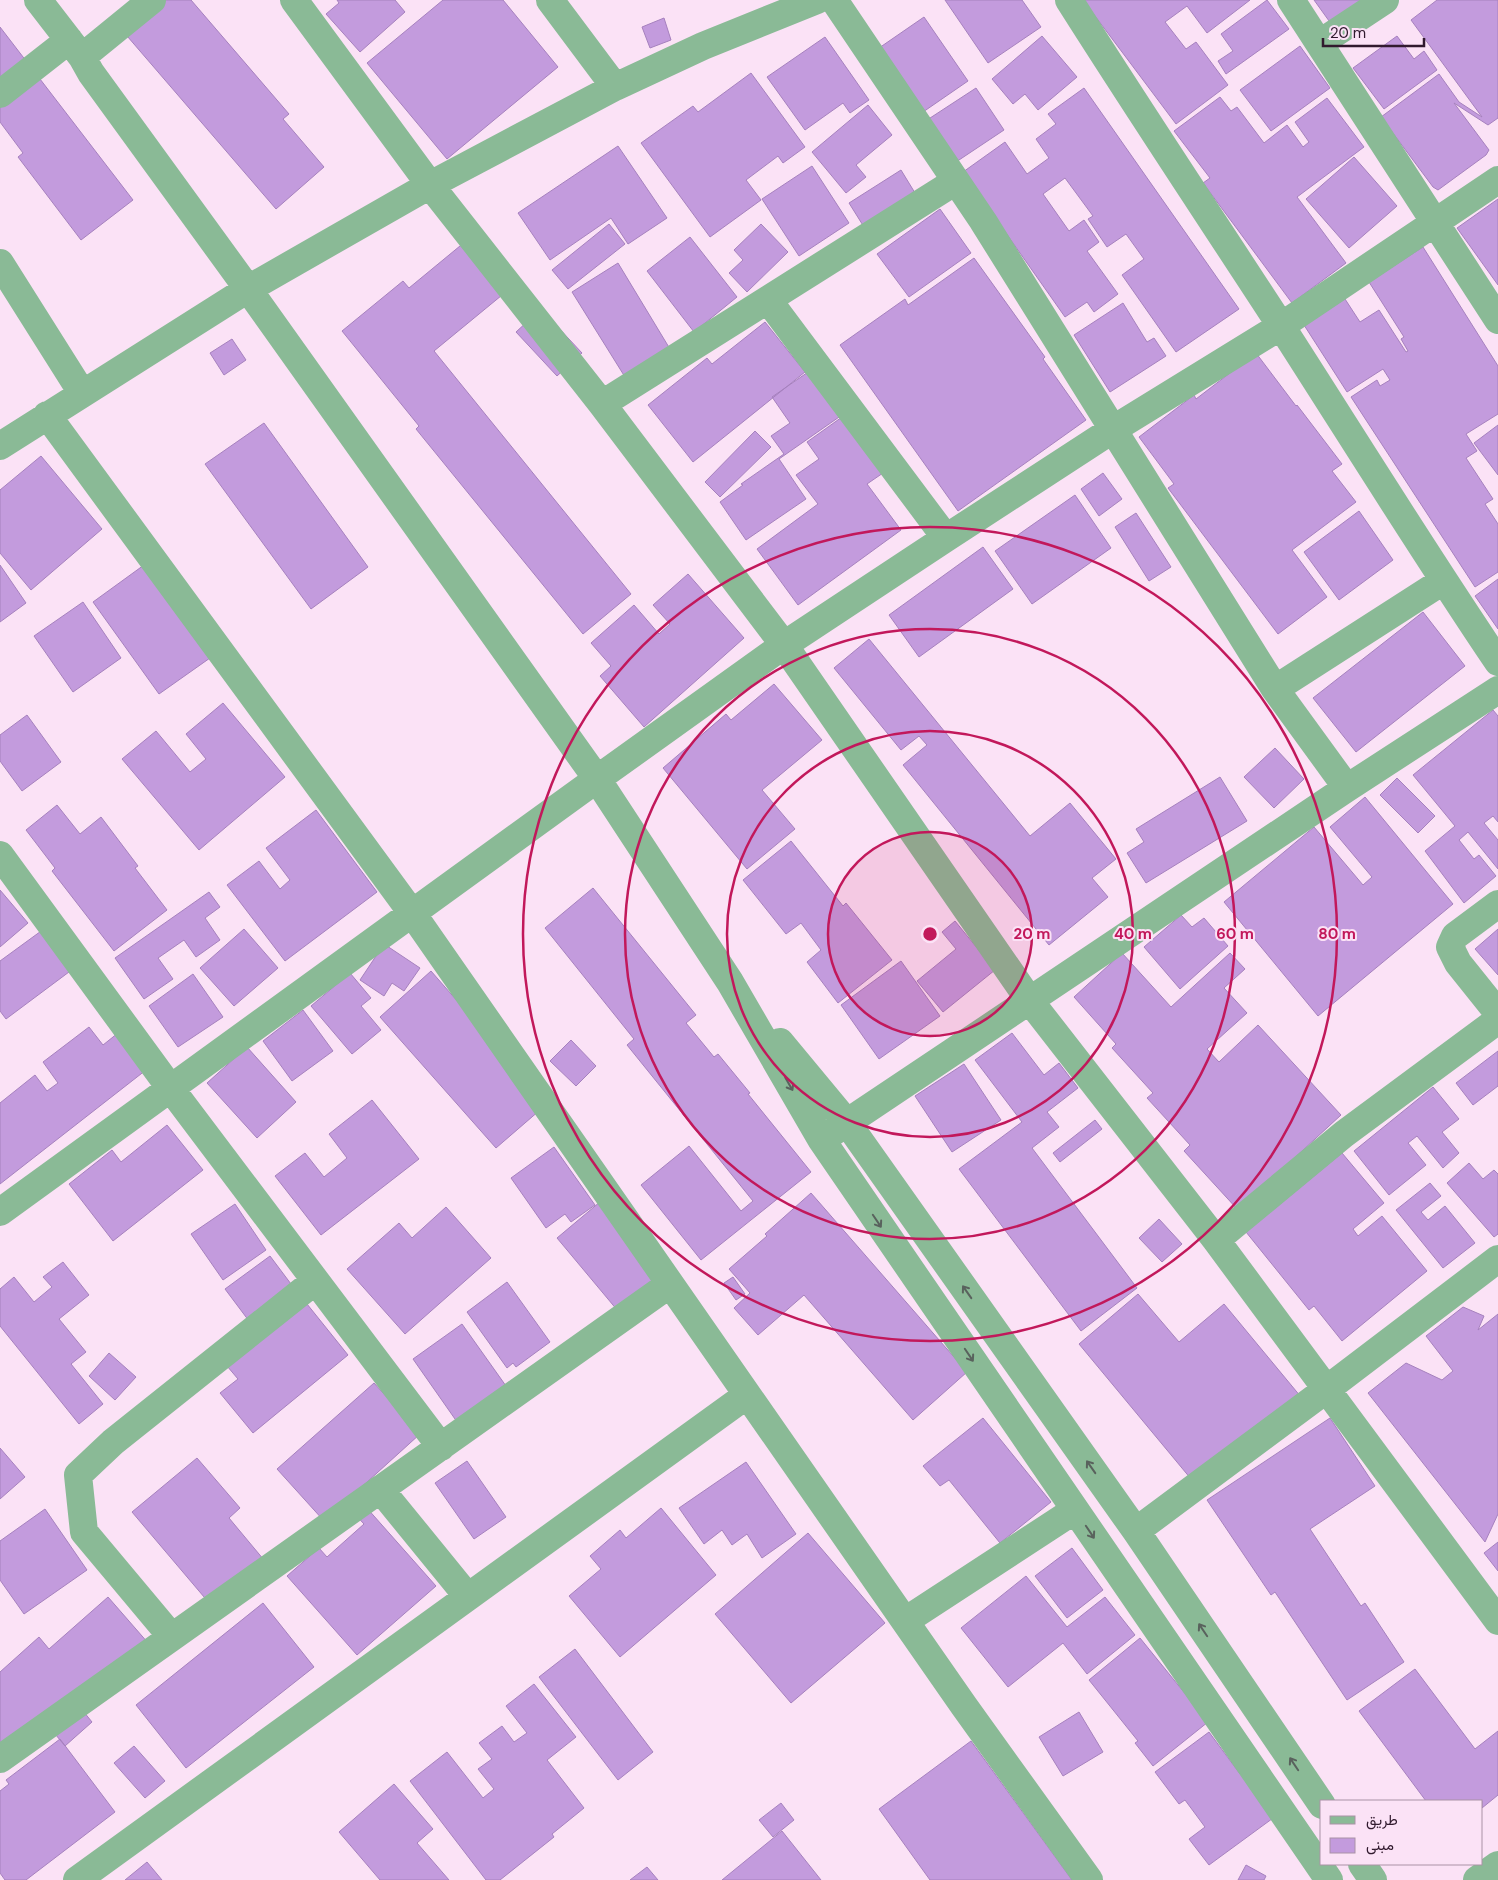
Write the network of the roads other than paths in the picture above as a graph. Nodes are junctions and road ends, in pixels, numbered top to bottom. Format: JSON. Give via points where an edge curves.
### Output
{"nodes":[{"id":1,"x":38,"y":0,"type":"edge"},
{"id":2,"x":152,"y":0,"type":"edge"},
{"id":3,"x":294,"y":0,"type":"edge"},
{"id":4,"x":550,"y":0,"type":"edge"},
{"id":5,"x":817,"y":0,"type":"edge"},
{"id":6,"x":834,"y":0,"type":"edge"},
{"id":7,"x":1069,"y":0,"type":"edge"},
{"id":8,"x":1291,"y":0,"type":"edge"},
{"id":9,"x":1384,"y":0,"type":"edge"},
{"id":10,"x":1320,"y":43,"type":"junction"},
{"id":11,"x":75,"y":49,"type":"junction"},
{"id":12,"x":615,"y":87,"type":"junction"},
{"id":13,"x":0,"y":94,"type":"edge"},
{"id":14,"x":1498,"y":180,"type":"edge"},
{"id":15,"x":956,"y":181,"type":"junction"},
{"id":16,"x":430,"y":185,"type":"junction"},
{"id":17,"x":1434,"y":222,"type":"junction"},
{"id":18,"x":0,"y":262,"type":"edge"},
{"id":19,"x":248,"y":289,"type":"junction"},
{"id":20,"x":768,"y":300,"type":"junction"},
{"id":21,"x":1498,"y":320,"type":"edge"},
{"id":22,"x":1280,"y":326,"type":"junction"},
{"id":23,"x":82,"y":393,"type":"junction"},
{"id":24,"x":602,"y":404,"type":"junction"},
{"id":25,"x":48,"y":416,"type":"junction"},
{"id":26,"x":1112,"y":430,"type":"junction"},
{"id":27,"x":0,"y":446,"type":"edge"},
{"id":28,"x":946,"y":538,"type":"junction"},
{"id":29,"x":1443,"y":581,"type":"junction"},
{"id":30,"x":784,"y":645,"type":"junction"},
{"id":31,"x":1498,"y":662,"type":"edge"},
{"id":32,"x":1275,"y":689,"type":"junction"},
{"id":33,"x":1498,"y":690,"type":"edge"},
{"id":34,"x":596,"y":778,"type":"junction"},
{"id":35,"x":1347,"y":788,"type":"junction"},
{"id":36,"x":0,"y":855,"type":"edge"},
{"id":37,"x":1498,"y":904,"type":"edge"},
{"id":38,"x":412,"y":913,"type":"junction"},
{"id":39,"x":730,"y":982,"type":"junction"},
{"id":40,"x":1030,"y":1001,"type":"junction"},
{"id":41,"x":1498,"y":1013,"type":"edge"},
{"id":42,"x":1498,"y":1020,"type":"edge"},
{"id":43,"x":171,"y":1089,"type":"junction"},
{"id":44,"x":848,"y":1124,"type":"junction"},
{"id":45,"x":821,"y":1139,"type":"junction"},
{"id":46,"x":0,"y":1212,"type":"edge"},
{"id":47,"x":1216,"y":1240,"type":"junction"},
{"id":48,"x":1493,"y":1272,"type":"edge"},
{"id":49,"x":315,"y":1281,"type":"junction"},
{"id":50,"x":670,"y":1284,"type":"junction"},
{"id":51,"x":1327,"y":1389,"type":"junction"},
{"id":52,"x":747,"y":1394,"type":"junction"},
{"id":53,"x":440,"y":1446,"type":"junction"},
{"id":54,"x":380,"y":1490,"type":"junction"},
{"id":55,"x":1075,"y":1510,"type":"junction"},
{"id":56,"x":1136,"y":1531,"type":"junction"},
{"id":57,"x":468,"y":1597,"type":"junction"},
{"id":58,"x":904,"y":1621,"type":"junction"},
{"id":59,"x":1498,"y":1621,"type":"edge"},
{"id":60,"x":171,"y":1636,"type":"junction"},
{"id":61,"x":0,"y":1758,"type":"edge"},
{"id":62,"x":1320,"y":1802,"type":"edge"},
{"id":63,"x":1363,"y":1865,"type":"edge"},
{"id":64,"x":1498,"y":1865,"type":"edge"},
{"id":65,"x":77,"y":1880,"type":"edge"},
{"id":66,"x":1089,"y":1880,"type":"edge"},
{"id":67,"x":1329,"y":1880,"type":"edge"},
{"id":68,"x":1373,"y":1880,"type":"edge"},
{"id":69,"x":1477,"y":1880,"type":"edge"}],
"edges":[{"from":1,"to":11,"type":"street"},
{"from":2,"to":11,"type":"street"},
{"from":3,"to":16,"type":"street"},
{"from":4,"to":12,"type":"street"},
{"from":5,"to":12,"type":"street","via":[[703,46]]},
{"from":6,"to":15,"type":"street"},
{"from":7,"to":22,"type":"street"},
{"from":8,"to":10,"type":"street"},
{"from":9,"to":10,"type":"street"},
{"from":10,"to":17,"type":"street"},
{"from":11,"to":13,"type":"street"},
{"from":11,"to":19,"type":"street"},
{"from":12,"to":16,"type":"street"},
{"from":14,"to":17,"type":"street"},
{"from":15,"to":20,"type":"street"},
{"from":15,"to":26,"type":"street"},
{"from":16,"to":19,"type":"street"},
{"from":16,"to":24,"type":"street"},
{"from":17,"to":21,"type":"street"},
{"from":17,"to":22,"type":"street"},
{"from":18,"to":23,"type":"street"},
{"from":19,"to":23,"type":"street"},
{"from":19,"to":34,"type":"street"},
{"from":20,"to":24,"type":"street"},
{"from":20,"to":28,"type":"street"},
{"from":22,"to":26,"type":"street"},
{"from":22,"to":29,"type":"street"},
{"from":23,"to":25,"type":"street"},
{"from":24,"to":30,"type":"street"},
{"from":25,"to":27,"type":"street"},
{"from":25,"to":38,"type":"street"},
{"from":26,"to":28,"type":"street"},
{"from":26,"to":32,"type":"street"},
{"from":28,"to":30,"type":"street"},
{"from":29,"to":31,"type":"street"},
{"from":29,"to":32,"type":"street"},
{"from":30,"to":34,"type":"street"},
{"from":30,"to":40,"type":"street"},
{"from":32,"to":35,"type":"street"},
{"from":33,"to":35,"type":"street"},
{"from":34,"to":38,"type":"street"},
{"from":34,"to":39,"type":"street"},
{"from":35,"to":40,"type":"street"},
{"from":36,"to":43,"type":"street"},
{"from":37,"to":41,"type":"street","via":[[1456,936],[1450,947],[1458,963]]},
{"from":38,"to":43,"type":"street"},
{"from":38,"to":50,"type":"street"},
{"from":39,"to":44,"type":"street"},
{"from":39,"to":45,"type":"street","one_way":true},
{"from":40,"to":44,"type":"street"},
{"from":40,"to":47,"type":"street"},
{"from":42,"to":47,"type":"street","via":[[1344,1134]]},
{"from":43,"to":46,"type":"street"},
{"from":43,"to":49,"type":"street"},
{"from":44,"to":45,"type":"street"},
{"from":56,"to":44,"type":"street","one_way":true},
{"from":45,"to":55,"type":"street","one_way":true},
{"from":47,"to":51,"type":"street"},
{"from":48,"to":51,"type":"street"},
{"from":49,"to":53,"type":"street"},
{"from":49,"to":60,"type":"street","via":[[112,1442],[78,1475],[84,1532]]},
{"from":50,"to":52,"type":"street"},
{"from":50,"to":53,"type":"street"},
{"from":51,"to":56,"type":"street"},
{"from":51,"to":59,"type":"street"},
{"from":52,"to":57,"type":"street"},
{"from":52,"to":58,"type":"street"},
{"from":53,"to":54,"type":"street"},
{"from":54,"to":57,"type":"street"},
{"from":54,"to":60,"type":"street"},
{"from":55,"to":58,"type":"street"},
{"from":55,"to":67,"type":"street","one_way":true},
{"from":62,"to":56,"type":"street","one_way":true},
{"from":57,"to":65,"type":"street"},
{"from":58,"to":66,"type":"street"},
{"from":60,"to":61,"type":"street"},
{"from":63,"to":68,"type":"street"},
{"from":64,"to":69,"type":"street"}]}
